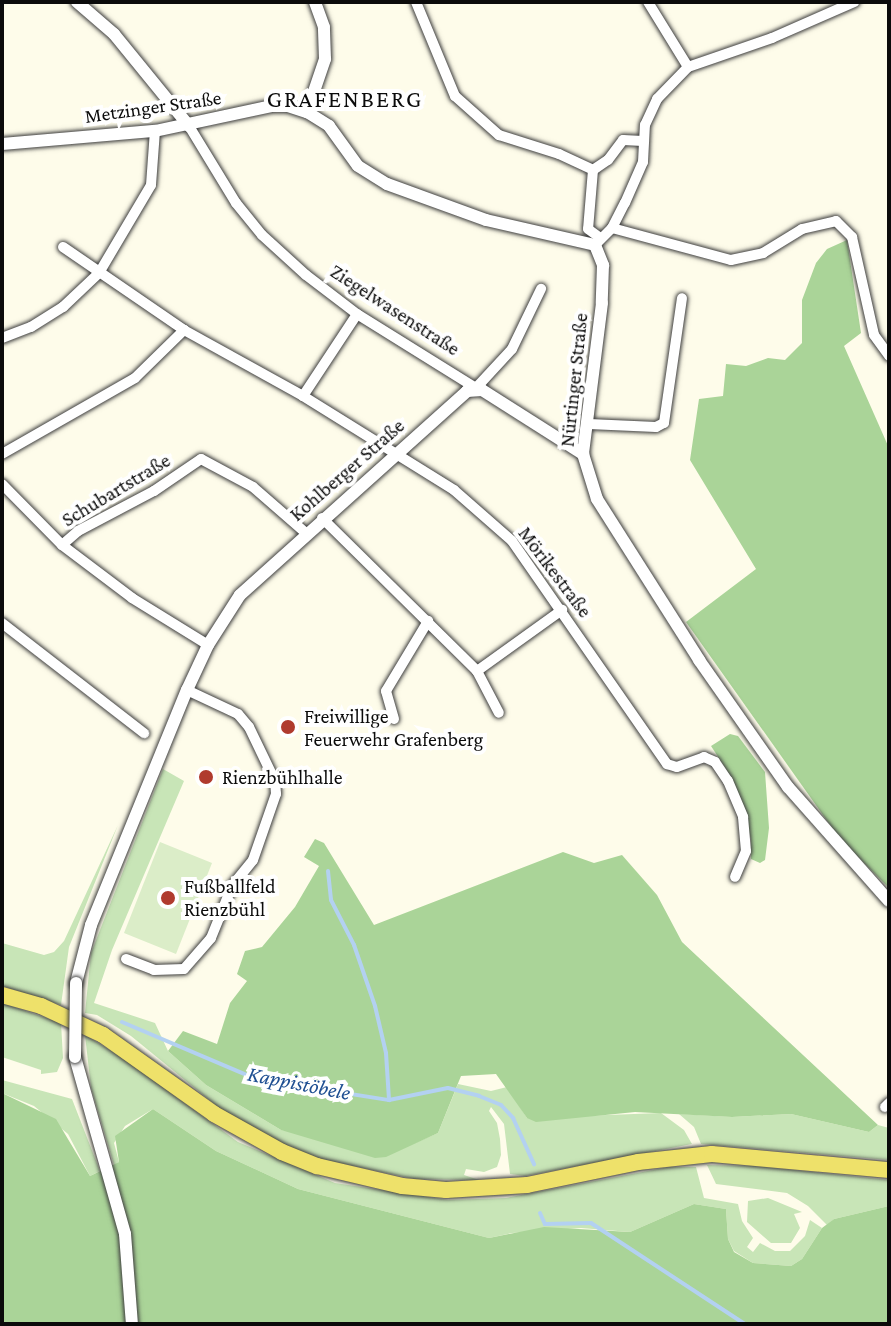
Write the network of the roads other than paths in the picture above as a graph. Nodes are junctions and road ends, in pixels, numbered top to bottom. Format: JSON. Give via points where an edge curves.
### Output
{"nodes":[{"id":1,"x":77,"y":2,"type":"edge"},
{"id":2,"x":315,"y":2,"type":"edge"},
{"id":3,"x":416,"y":2,"type":"edge"},
{"id":4,"x":648,"y":2,"type":"edge"},
{"id":5,"x":854,"y":2,"type":"edge"},
{"id":6,"x":688,"y":67,"type":"junction"},
{"id":7,"x":307,"y":112,"type":"junction"},
{"id":8,"x":189,"y":126,"type":"junction"},
{"id":9,"x":155,"y":131,"type":"junction"},
{"id":10,"x":643,"y":141,"type":"junction"},
{"id":11,"x":2,"y":144,"type":"edge"},
{"id":12,"x":593,"y":170,"type":"junction"},
{"id":13,"x":612,"y":228,"type":"junction"},
{"id":14,"x":597,"y":241,"type":"junction"},
{"id":15,"x":63,"y":247,"type":"dead end"},
{"id":16,"x":99,"y":273,"type":"junction"},
{"id":17,"x":541,"y":289,"type":"dead end"},
{"id":18,"x":682,"y":298,"type":"dead end"},
{"id":19,"x":357,"y":314,"type":"junction"},
{"id":20,"x":184,"y":330,"type":"junction"},
{"id":21,"x":2,"y":338,"type":"edge"},
{"id":22,"x":889,"y":356,"type":"edge"},
{"id":23,"x":476,"y":388,"type":"junction"},
{"id":24,"x":303,"y":396,"type":"junction"},
{"id":25,"x":589,"y":424,"type":"junction"},
{"id":26,"x":2,"y":454,"type":"edge"},
{"id":27,"x":396,"y":454,"type":"junction"},
{"id":28,"x":583,"y":454,"type":"junction"},
{"id":29,"x":2,"y":484,"type":"edge"},
{"id":30,"x":322,"y":518,"type":"junction"},
{"id":31,"x":306,"y":533,"type":"junction"},
{"id":32,"x":62,"y":545,"type":"junction"},
{"id":33,"x":562,"y":610,"type":"junction"},
{"id":34,"x":428,"y":621,"type":"junction"},
{"id":35,"x":2,"y":623,"type":"edge"},
{"id":36,"x":208,"y":645,"type":"junction"},
{"id":37,"x":477,"y":671,"type":"junction"},
{"id":38,"x":187,"y":690,"type":"junction"},
{"id":39,"x":499,"y":713,"type":"dead end"},
{"id":40,"x":394,"y":719,"type":"dead end"},
{"id":41,"x":144,"y":733,"type":"dead end"},
{"id":42,"x":735,"y":877,"type":"dead end"},
{"id":43,"x":889,"y":901,"type":"edge"},
{"id":44,"x":126,"y":959,"type":"dead end"},
{"id":45,"x":2,"y":995,"type":"edge"},
{"id":46,"x":889,"y":1170,"type":"edge"},
{"id":47,"x":132,"y":1324,"type":"edge"}],
"edges":[{"from":1,"to":8,"type":"street","via":[[114,34]]},
{"from":2,"to":7,"type":"street","via":[[324,27],[325,59]]},
{"from":3,"to":12,"type":"street","via":[[460,104],[499,135]]},
{"from":4,"to":6,"type":"street"},
{"from":5,"to":6,"type":"street"},
{"from":6,"to":10,"type":"street","via":[[657,99]]},
{"from":7,"to":8,"type":"street","name":"Metzinger Straße","via":[[272,106]]},
{"from":7,"to":14,"type":"street","via":[[329,126],[358,166],[387,184],[486,220]]},
{"from":8,"to":9,"type":"street","name":"Metzinger Straße"},
{"from":8,"to":19,"type":"street","name":"Ziegelwasenstraße","via":[[262,235]]},
{"from":9,"to":11,"type":"street","name":"Metzinger Straße"},
{"from":9,"to":16,"type":"street","via":[[151,185]]},
{"from":10,"to":12,"type":"street","via":[[623,140]]},
{"from":10,"to":13,"type":"street","via":[[643,162]]},
{"from":12,"to":14,"type":"street","via":[[588,229]]},
{"from":13,"to":14,"type":"street"},
{"from":13,"to":22,"type":"street","via":[[731,260],[763,253],[802,229],[836,221],[852,237],[874,335]]},
{"from":14,"to":25,"type":"street","name":"Nürtinger Straße","via":[[603,265],[602,303]]},
{"from":15,"to":16,"type":"street","name":"Mörikestraße"},
{"from":16,"to":20,"type":"street","name":"Mörikestraße"},
{"from":16,"to":21,"type":"street","via":[[63,307]]},
{"from":17,"to":23,"type":"street","name":"Kohlberger Straße","via":[[512,349]]},
{"from":18,"to":25,"type":"street","via":[[664,423]]},
{"from":19,"to":23,"type":"street","name":"Ziegelwasenstraße"},
{"from":19,"to":24,"type":"street"},
{"from":20,"to":24,"type":"street","name":"Mörikestraße"},
{"from":20,"to":26,"type":"street","via":[[135,378]]},
{"from":23,"to":27,"type":"street","name":"Kohlberger Straße"},
{"from":23,"to":28,"type":"street","name":"Ziegelwasenstraße"},
{"from":24,"to":27,"type":"street","name":"Mörikestraße"},
{"from":25,"to":28,"type":"street","name":"Nürtinger Straße"},
{"from":27,"to":30,"type":"street","name":"Kohlberger Straße"},
{"from":27,"to":33,"type":"street","name":"Mörikestraße","via":[[454,490],[512,541]]},
{"from":28,"to":43,"type":"street","name":"Nürtinger Straße","via":[[607,519],[788,787]]},
{"from":29,"to":32,"type":"street"},
{"from":30,"to":31,"type":"street","name":"Kohlberger Straße"},
{"from":30,"to":34,"type":"street"},
{"from":31,"to":32,"type":"street","name":"Schubartstraße","via":[[253,487],[201,459]]},
{"from":31,"to":36,"type":"street","name":"Kohlberger Straße","via":[[240,595]]},
{"from":32,"to":36,"type":"street","via":[[132,598]]},
{"from":33,"to":37,"type":"street"},
{"from":33,"to":42,"type":"street","name":"Mörikestraße","via":[[667,764],[677,767],[704,757],[715,762],[728,781],[743,817],[746,851]]},
{"from":34,"to":37,"type":"street"},
{"from":34,"to":40,"type":"street","via":[[386,691]]},
{"from":35,"to":41,"type":"street"},
{"from":36,"to":38,"type":"street","name":"Kohlberger Straße"},
{"from":37,"to":39,"type":"street"},
{"from":38,"to":44,"type":"street","via":[[238,714],[275,781],[276,794],[253,860],[232,886],[211,938],[184,969],[154,970]]},
{"from":38,"to":47,"type":"street","name":"Kohlberger Straße","bridge":true,"via":[[91,925],[76,983],[75,1057],[125,1234]]},
{"from":45,"to":46,"type":"main road","via":[[41,1006],[103,1035],[249,1136],[317,1166],[402,1186],[527,1185],[712,1154]]}]}
